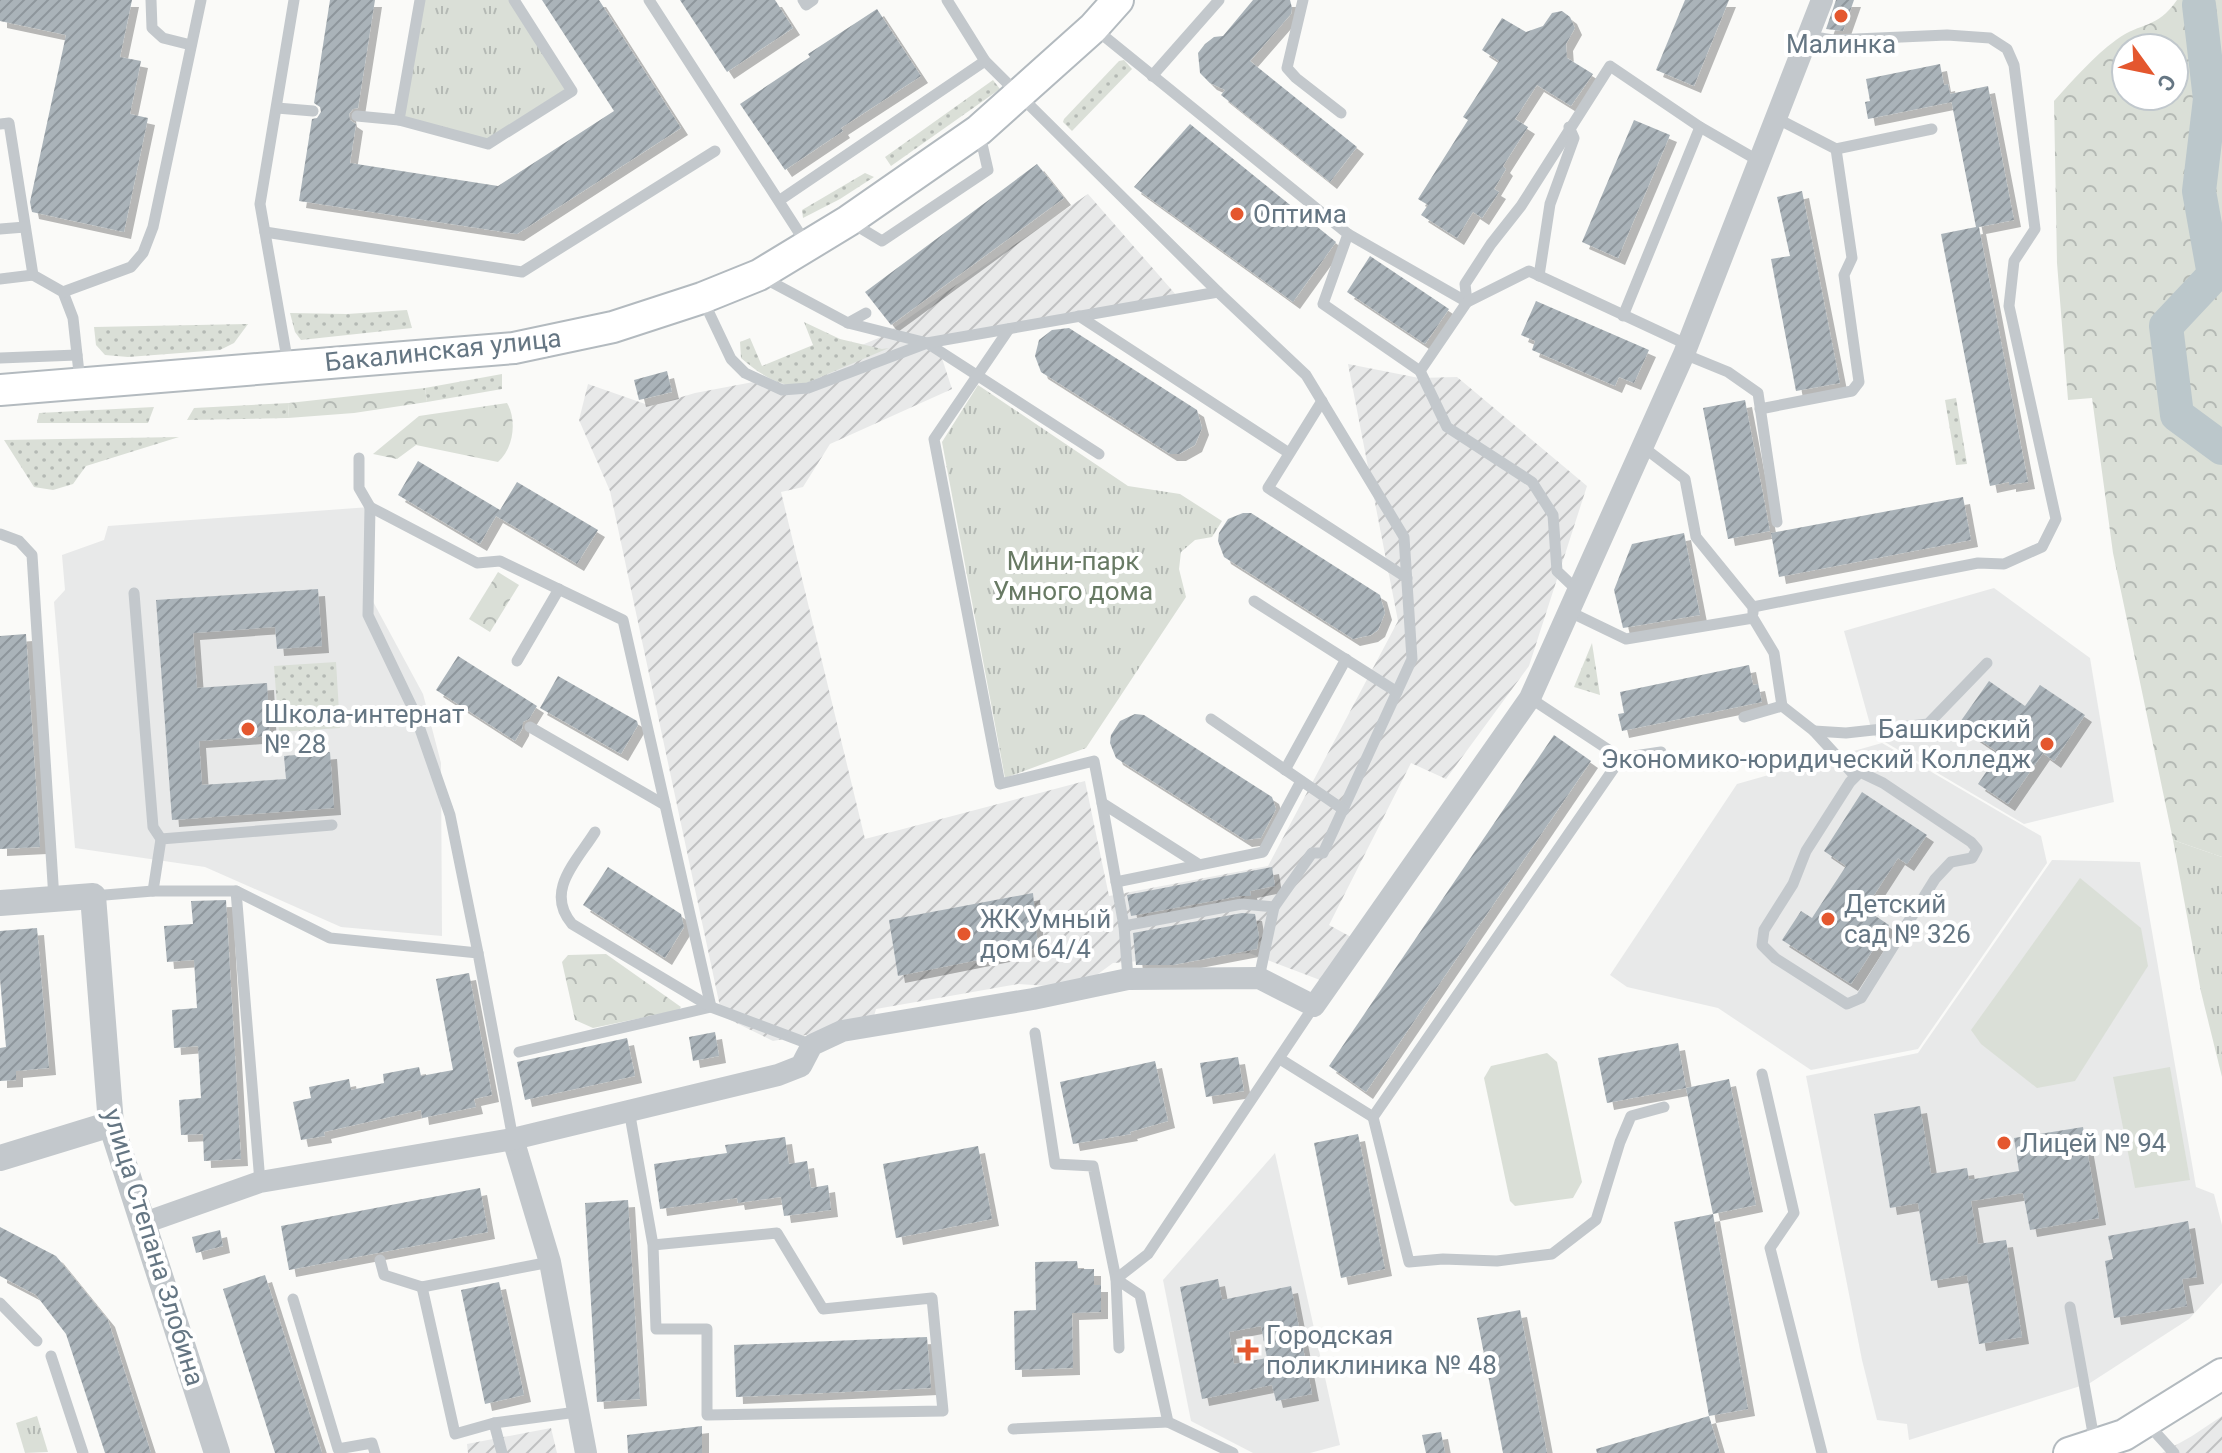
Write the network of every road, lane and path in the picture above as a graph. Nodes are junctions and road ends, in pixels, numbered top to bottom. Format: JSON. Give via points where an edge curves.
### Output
{"nodes":[{"id":1,"x":151,"y":0,"type":"edge"},
{"id":2,"x":201,"y":0,"type":"edge"},
{"id":3,"x":294,"y":0,"type":"edge"},
{"id":4,"x":420,"y":0,"type":"edge"},
{"id":5,"x":514,"y":0,"type":"edge"},
{"id":6,"x":649,"y":0,"type":"edge"},
{"id":7,"x":803,"y":0,"type":"edge"},
{"id":8,"x":813,"y":0,"type":"edge"},
{"id":9,"x":947,"y":0,"type":"edge"},
{"id":10,"x":1118,"y":0,"type":"edge"},
{"id":11,"x":1219,"y":0,"type":"edge"},
{"id":12,"x":1303,"y":0,"type":"edge"},
{"id":13,"x":1822,"y":0,"type":"edge"},
{"id":14,"x":1093,"y":28,"type":"junction"},
{"id":15,"x":1808,"y":36,"type":"junction"},
{"id":16,"x":191,"y":45,"type":"junction"},
{"id":17,"x":985,"y":61,"type":"junction"},
{"id":18,"x":1152,"y":76,"type":"junction"},
{"id":19,"x":1021,"y":95,"type":"junction"},
{"id":20,"x":277,"y":108,"type":"junction"},
{"id":21,"x":313,"y":111,"type":"dead end"},
{"id":22,"x":1341,"y":113,"type":"dead end"},
{"id":23,"x":357,"y":116,"type":"dead end"},
{"id":24,"x":1776,"y":118,"type":"junction"},
{"id":25,"x":399,"y":120,"type":"junction"},
{"id":26,"x":0,"y":124,"type":"edge"},
{"id":27,"x":1569,"y":127,"type":"junction"},
{"id":28,"x":1700,"y":127,"type":"junction"},
{"id":29,"x":1932,"y":129,"type":"dead end"},
{"id":30,"x":1836,"y":149,"type":"junction"},
{"id":31,"x":715,"y":151,"type":"dead end"},
{"id":32,"x":1759,"y":161,"type":"junction"},
{"id":33,"x":780,"y":200,"type":"junction"},
{"id":34,"x":25,"y":227,"type":"junction"},
{"id":35,"x":0,"y":229,"type":"edge"},
{"id":36,"x":265,"y":232,"type":"junction"},
{"id":37,"x":1348,"y":234,"type":"junction"},
{"id":38,"x":807,"y":246,"type":"junction"},
{"id":39,"x":33,"y":275,"type":"junction"},
{"id":40,"x":759,"y":275,"type":"junction"},
{"id":41,"x":1539,"y":276,"type":"junction"},
{"id":42,"x":0,"y":279,"type":"edge"},
{"id":43,"x":63,"y":292,"type":"junction"},
{"id":44,"x":1218,"y":292,"type":"junction"},
{"id":45,"x":702,"y":298,"type":"junction"},
{"id":46,"x":1467,"y":302,"type":"junction"},
{"id":47,"x":866,"y":313,"type":"dead end"},
{"id":48,"x":1079,"y":316,"type":"junction"},
{"id":49,"x":1623,"y":316,"type":"junction"},
{"id":50,"x":848,"y":323,"type":"junction"},
{"id":51,"x":1009,"y":329,"type":"junction"},
{"id":52,"x":927,"y":343,"type":"junction"},
{"id":53,"x":1686,"y":350,"type":"junction"},
{"id":54,"x":0,"y":358,"type":"edge"},
{"id":55,"x":288,"y":365,"type":"junction"},
{"id":56,"x":79,"y":369,"type":"junction"},
{"id":57,"x":1420,"y":371,"type":"junction"},
{"id":58,"x":978,"y":376,"type":"junction"},
{"id":59,"x":0,"y":390,"type":"edge"},
{"id":60,"x":1322,"y":401,"type":"junction"},
{"id":61,"x":1760,"y":409,"type":"junction"},
{"id":62,"x":1643,"y":447,"type":"junction"},
{"id":63,"x":1289,"y":453,"type":"junction"},
{"id":64,"x":1099,"y":454,"type":"dead end"},
{"id":65,"x":359,"y":458,"type":"dead end"},
{"id":66,"x":370,"y":507,"type":"junction"},
{"id":67,"x":1777,"y":522,"type":"dead end"},
{"id":68,"x":0,"y":534,"type":"edge"},
{"id":69,"x":1407,"y":578,"type":"junction"},
{"id":70,"x":559,"y":589,"type":"junction"},
{"id":71,"x":134,"y":593,"type":"dead end"},
{"id":72,"x":1254,"y":601,"type":"dead end"},
{"id":73,"x":1574,"y":601,"type":"junction"},
{"id":74,"x":1753,"y":612,"type":"junction"},
{"id":75,"x":1346,"y":659,"type":"junction"},
{"id":76,"x":517,"y":661,"type":"dead end"},
{"id":77,"x":1987,"y":663,"type":"dead end"},
{"id":78,"x":1397,"y":692,"type":"junction"},
{"id":79,"x":1530,"y":698,"type":"junction"},
{"id":80,"x":1782,"y":706,"type":"junction"},
{"id":81,"x":1744,"y":717,"type":"dead end"},
{"id":82,"x":1211,"y":719,"type":"dead end"},
{"id":83,"x":530,"y":727,"type":"dead end"},
{"id":84,"x":1814,"y":731,"type":"junction"},
{"id":85,"x":1661,"y":752,"type":"dead end"},
{"id":86,"x":1621,"y":758,"type":"junction"},
{"id":87,"x":1285,"y":770,"type":"junction"},
{"id":88,"x":1855,"y":776,"type":"junction"},
{"id":89,"x":1301,"y":781,"type":"junction"},
{"id":90,"x":1102,"y":803,"type":"junction"},
{"id":91,"x":665,"y":805,"type":"junction"},
{"id":92,"x":1344,"y":810,"type":"junction"},
{"id":93,"x":332,"y":825,"type":"dead end"},
{"id":94,"x":595,"y":832,"type":"dead end"},
{"id":95,"x":161,"y":839,"type":"junction"},
{"id":96,"x":1198,"y":864,"type":"junction"},
{"id":97,"x":1116,"y":882,"type":"junction"},
{"id":98,"x":153,"y":891,"type":"junction"},
{"id":99,"x":236,"y":891,"type":"junction"},
{"id":100,"x":93,"y":896,"type":"junction"},
{"id":101,"x":54,"y":899,"type":"junction"},
{"id":102,"x":0,"y":903,"type":"edge"},
{"id":103,"x":1274,"y":907,"type":"junction"},
{"id":104,"x":1124,"y":926,"type":"junction"},
{"id":105,"x":478,"y":953,"type":"junction"},
{"id":106,"x":1259,"y":978,"type":"junction"},
{"id":107,"x":1128,"y":979,"type":"junction"},
{"id":108,"x":1314,"y":1006,"type":"junction"},
{"id":109,"x":711,"y":1007,"type":"junction"},
{"id":110,"x":1035,"y":1033,"type":"dead end"},
{"id":111,"x":812,"y":1045,"type":"junction"},
{"id":112,"x":519,"y":1052,"type":"dead end"},
{"id":113,"x":1280,"y":1059,"type":"junction"},
{"id":114,"x":1762,"y":1074,"type":"dead end"},
{"id":115,"x":1664,"y":1107,"type":"dead end"},
{"id":116,"x":629,"y":1110,"type":"junction"},
{"id":117,"x":1373,"y":1117,"type":"junction"},
{"id":118,"x":111,"y":1124,"type":"junction"},
{"id":119,"x":513,"y":1139,"type":"junction"},
{"id":120,"x":0,"y":1158,"type":"edge"},
{"id":121,"x":260,"y":1182,"type":"junction"},
{"id":122,"x":144,"y":1223,"type":"junction"},
{"id":123,"x":653,"y":1245,"type":"junction"},
{"id":124,"x":380,"y":1260,"type":"dead end"},
{"id":125,"x":550,"y":1262,"type":"junction"},
{"id":126,"x":1116,"y":1279,"type":"junction"},
{"id":127,"x":422,"y":1287,"type":"junction"},
{"id":128,"x":293,"y":1299,"type":"dead end"},
{"id":129,"x":0,"y":1303,"type":"edge"},
{"id":130,"x":2070,"y":1307,"type":"dead end"},
{"id":131,"x":37,"y":1341,"type":"dead end"},
{"id":132,"x":1119,"y":1348,"type":"dead end"},
{"id":133,"x":51,"y":1356,"type":"dead end"},
{"id":134,"x":2222,"y":1374,"type":"edge"},
{"id":135,"x":577,"y":1412,"type":"junction"},
{"id":136,"x":2146,"y":1421,"type":"junction"},
{"id":137,"x":1168,"y":1422,"type":"junction"},
{"id":138,"x":494,"y":1423,"type":"junction"},
{"id":139,"x":1013,"y":1429,"type":"dead end"},
{"id":140,"x":2082,"y":1449,"type":"edge"},
{"id":141,"x":83,"y":1453,"type":"edge"},
{"id":142,"x":217,"y":1453,"type":"edge"},
{"id":143,"x":375,"y":1453,"type":"edge"},
{"id":144,"x":502,"y":1453,"type":"edge"},
{"id":145,"x":586,"y":1453,"type":"edge"},
{"id":146,"x":1233,"y":1453,"type":"edge"},
{"id":147,"x":1822,"y":1453,"type":"edge"},
{"id":148,"x":2174,"y":1453,"type":"edge"}],
"edges":[{"from":1,"to":16,"type":"lane","via":[[152,28],[163,38]]},
{"from":2,"to":16,"type":"lane"},
{"from":3,"to":20,"type":"lane"},
{"from":4,"to":25,"type":"lane"},
{"from":5,"to":25,"type":"lane","via":[[572,91],[488,144]]},
{"from":6,"to":33,"type":"lane"},
{"from":7,"to":8,"type":"lane","via":[[806,5]]},
{"from":9,"to":17,"type":"lane"},
{"from":10,"to":14,"type":"main road","name":"Бакалинская улица"},
{"from":11,"to":18,"type":"lane"},
{"from":12,"to":22,"type":"lane","via":[[1287,68]]},
{"from":13,"to":15,"type":"street"},
{"from":14,"to":18,"type":"lane"},
{"from":14,"to":19,"type":"main road","name":"Бакалинская улица"},
{"from":15,"to":24,"type":"street"},
{"from":15,"to":74,"type":"lane","via":[[1833,40],[1947,35],[1990,38],[2007,49],[2014,65],[2035,229],[2014,261],[2009,306],[2056,519],[2042,547],[2004,564],[1978,563]]},
{"from":16,"to":43,"type":"lane","via":[[143,253],[131,267]]},
{"from":17,"to":19,"type":"lane"},
{"from":17,"to":33,"type":"lane"},
{"from":18,"to":37,"type":"lane"},
{"from":19,"to":38,"type":"main road","name":"Бакалинская улица","via":[[979,130]]},
{"from":19,"to":44,"type":"lane"},
{"from":20,"to":21,"type":"lane"},
{"from":20,"to":36,"type":"lane","via":[[260,204]]},
{"from":23,"to":25,"type":"lane"},
{"from":24,"to":30,"type":"lane"},
{"from":24,"to":32,"type":"street"},
{"from":26,"to":34,"type":"lane","via":[[9,123]]},
{"from":27,"to":28,"type":"lane","via":[[1610,66]]},
{"from":27,"to":41,"type":"lane","via":[[1574,138],[1550,204]]},
{"from":27,"to":46,"type":"lane","via":[[1465,284]]},
{"from":28,"to":32,"type":"lane"},
{"from":28,"to":49,"type":"lane"},
{"from":29,"to":30,"type":"lane"},
{"from":30,"to":61,"type":"lane","via":[[1852,258],[1844,275],[1859,382],[1852,391]]},
{"from":31,"to":36,"type":"lane","via":[[522,272]]},
{"from":32,"to":53,"type":"street"},
{"from":33,"to":38,"type":"lane"},
{"from":34,"to":35,"type":"lane"},
{"from":34,"to":39,"type":"lane"},
{"from":36,"to":55,"type":"lane"},
{"from":37,"to":46,"type":"lane"},
{"from":37,"to":57,"type":"lane","via":[[1323,304]]},
{"from":38,"to":40,"type":"main road","name":"Бакалинская улица"},
{"from":39,"to":42,"type":"lane"},
{"from":39,"to":43,"type":"lane"},
{"from":40,"to":45,"type":"main road","name":"Бакалинская улица"},
{"from":40,"to":50,"type":"lane"},
{"from":41,"to":46,"type":"lane","via":[[1529,271]]},
{"from":41,"to":49,"type":"lane"},
{"from":43,"to":56,"type":"lane","via":[[73,318]]},
{"from":44,"to":48,"type":"lane"},
{"from":44,"to":60,"type":"lane","via":[[1306,375]]},
{"from":45,"to":52,"type":"lane","via":[[731,359],[745,373],[782,390],[808,388]]},
{"from":45,"to":55,"type":"main road","name":"Бакалинская улица","via":[[540,345]]},
{"from":46,"to":57,"type":"lane"},
{"from":47,"to":50,"type":"lane"},
{"from":48,"to":51,"type":"lane"},
{"from":48,"to":63,"type":"lane"},
{"from":49,"to":53,"type":"lane"},
{"from":50,"to":52,"type":"lane"},
{"from":51,"to":52,"type":"lane"},
{"from":51,"to":58,"type":"lane"},
{"from":52,"to":58,"type":"lane"},
{"from":53,"to":61,"type":"lane","via":[[1758,393]]},
{"from":53,"to":62,"type":"street"},
{"from":54,"to":56,"type":"lane"},
{"from":55,"to":56,"type":"main road","name":"Бакалинская улица"},
{"from":56,"to":59,"type":"main road","name":"Бакалинская улица"},
{"from":57,"to":73,"type":"lane","via":[[1447,427],[1532,482],[1553,515],[1557,571]]},
{"from":58,"to":64,"type":"lane"},
{"from":58,"to":90,"type":"lane","via":[[934,439],[1000,784],[1094,761]]},
{"from":60,"to":63,"type":"lane"},
{"from":60,"to":69,"type":"lane","via":[[1404,537]]},
{"from":61,"to":67,"type":"lane"},
{"from":62,"to":73,"type":"street"},
{"from":62,"to":74,"type":"lane","via":[[1685,479],[1696,537]]},
{"from":63,"to":69,"type":"lane","via":[[1268,488]]},
{"from":65,"to":66,"type":"lane","via":[[359,488]]},
{"from":66,"to":70,"type":"lane","via":[[477,563],[500,561]]},
{"from":66,"to":105,"type":"lane","via":[[368,615],[413,709],[450,815]]},
{"from":68,"to":101,"type":"lane","via":[[19,541],[32,555]]},
{"from":69,"to":78,"type":"lane","via":[[1412,659]]},
{"from":70,"to":76,"type":"lane"},
{"from":70,"to":91,"type":"lane","via":[[623,620]]},
{"from":71,"to":95,"type":"lane","via":[[153,827]]},
{"from":72,"to":75,"type":"lane"},
{"from":73,"to":74,"type":"lane","via":[[1626,639]]},
{"from":73,"to":79,"type":"street"},
{"from":74,"to":80,"type":"lane","via":[[1774,653]]},
{"from":75,"to":78,"type":"lane"},
{"from":75,"to":87,"type":"lane"},
{"from":77,"to":84,"type":"lane","via":[[1928,724]]},
{"from":78,"to":92,"type":"lane"},
{"from":79,"to":86,"type":"lane"},
{"from":79,"to":108,"type":"street"},
{"from":80,"to":81,"type":"lane"},
{"from":80,"to":84,"type":"lane"},
{"from":82,"to":87,"type":"lane"},
{"from":83,"to":91,"type":"lane"},
{"from":84,"to":88,"type":"lane"},
{"from":85,"to":86,"type":"lane"},
{"from":86,"to":117,"type":"lane"},
{"from":87,"to":89,"type":"lane"},
{"from":88,"to":88,"type":"lane","via":[[1860,772],[1883,783],[1977,849],[1972,858],[1951,862],[1943,870],[1861,998],[1847,1004],[1762,945],[1764,930],[1793,884],[1806,851]]},
{"from":89,"to":92,"type":"lane"},
{"from":89,"to":96,"type":"lane","via":[[1263,852]]},
{"from":90,"to":96,"type":"lane"},
{"from":90,"to":97,"type":"lane"},
{"from":91,"to":109,"type":"lane"},
{"from":92,"to":103,"type":"lane","via":[[1323,853],[1312,853]]},
{"from":93,"to":95,"type":"lane"},
{"from":94,"to":109,"type":"lane","via":[[563,882],[562,913],[590,937]]},
{"from":95,"to":98,"type":"lane"},
{"from":96,"to":97,"type":"lane"},
{"from":97,"to":104,"type":"lane"},
{"from":98,"to":99,"type":"lane"},
{"from":98,"to":100,"type":"lane"},
{"from":99,"to":105,"type":"lane","via":[[330,938]]},
{"from":99,"to":121,"type":"lane"},
{"from":100,"to":101,"type":"street"},
{"from":100,"to":118,"type":"street","name":"улица Степана Злобина"},
{"from":101,"to":102,"type":"street"},
{"from":103,"to":104,"type":"lane","via":[[1242,904]]},
{"from":103,"to":106,"type":"lane"},
{"from":104,"to":107,"type":"lane"},
{"from":105,"to":119,"type":"lane"},
{"from":106,"to":107,"type":"street"},
{"from":106,"to":108,"type":"street"},
{"from":107,"to":111,"type":"street","via":[[842,1031]]},
{"from":108,"to":113,"type":"lane"},
{"from":109,"to":111,"type":"lane"},
{"from":109,"to":112,"type":"lane"},
{"from":110,"to":126,"type":"lane","via":[[1055,1164],[1093,1166]]},
{"from":111,"to":116,"type":"street","via":[[801,1066],[778,1075]]},
{"from":113,"to":117,"type":"lane"},
{"from":113,"to":126,"type":"lane","via":[[1148,1254]]},
{"from":114,"to":147,"type":"lane","via":[[1794,1213],[1770,1248]]},
{"from":115,"to":117,"type":"lane","via":[[1631,1116],[1596,1220],[1552,1254],[1497,1261],[1409,1262]]},
{"from":116,"to":119,"type":"street"},
{"from":116,"to":123,"type":"lane"},
{"from":118,"to":120,"type":"street"},
{"from":118,"to":122,"type":"street","name":"улица Степана Злобина"},
{"from":119,"to":121,"type":"street"},
{"from":119,"to":125,"type":"street"},
{"from":121,"to":122,"type":"street"},
{"from":122,"to":142,"type":"street","name":"улица Степана Злобина"},
{"from":123,"to":123,"type":"lane","via":[[777,1233],[823,1309],[932,1298],[943,1411],[707,1415],[707,1329],[656,1329]]},
{"from":124,"to":127,"type":"lane","via":[[384,1275]]},
{"from":125,"to":127,"type":"lane"},
{"from":125,"to":135,"type":"street"},
{"from":126,"to":132,"type":"lane"},
{"from":126,"to":137,"type":"lane","via":[[1140,1295]]},
{"from":127,"to":138,"type":"lane","via":[[455,1434]]},
{"from":128,"to":143,"type":"lane","via":[[338,1449],[372,1443]]},
{"from":129,"to":131,"type":"lane"},
{"from":130,"to":140,"type":"lane"},
{"from":133,"to":141,"type":"lane"},
{"from":134,"to":136,"type":"main road"},
{"from":135,"to":138,"type":"lane"},
{"from":135,"to":145,"type":"street"},
{"from":136,"to":140,"type":"main road","via":[[2124,1435]]},
{"from":136,"to":148,"type":"lane"},
{"from":137,"to":139,"type":"lane"},
{"from":137,"to":146,"type":"lane"},
{"from":138,"to":144,"type":"lane"}]}
